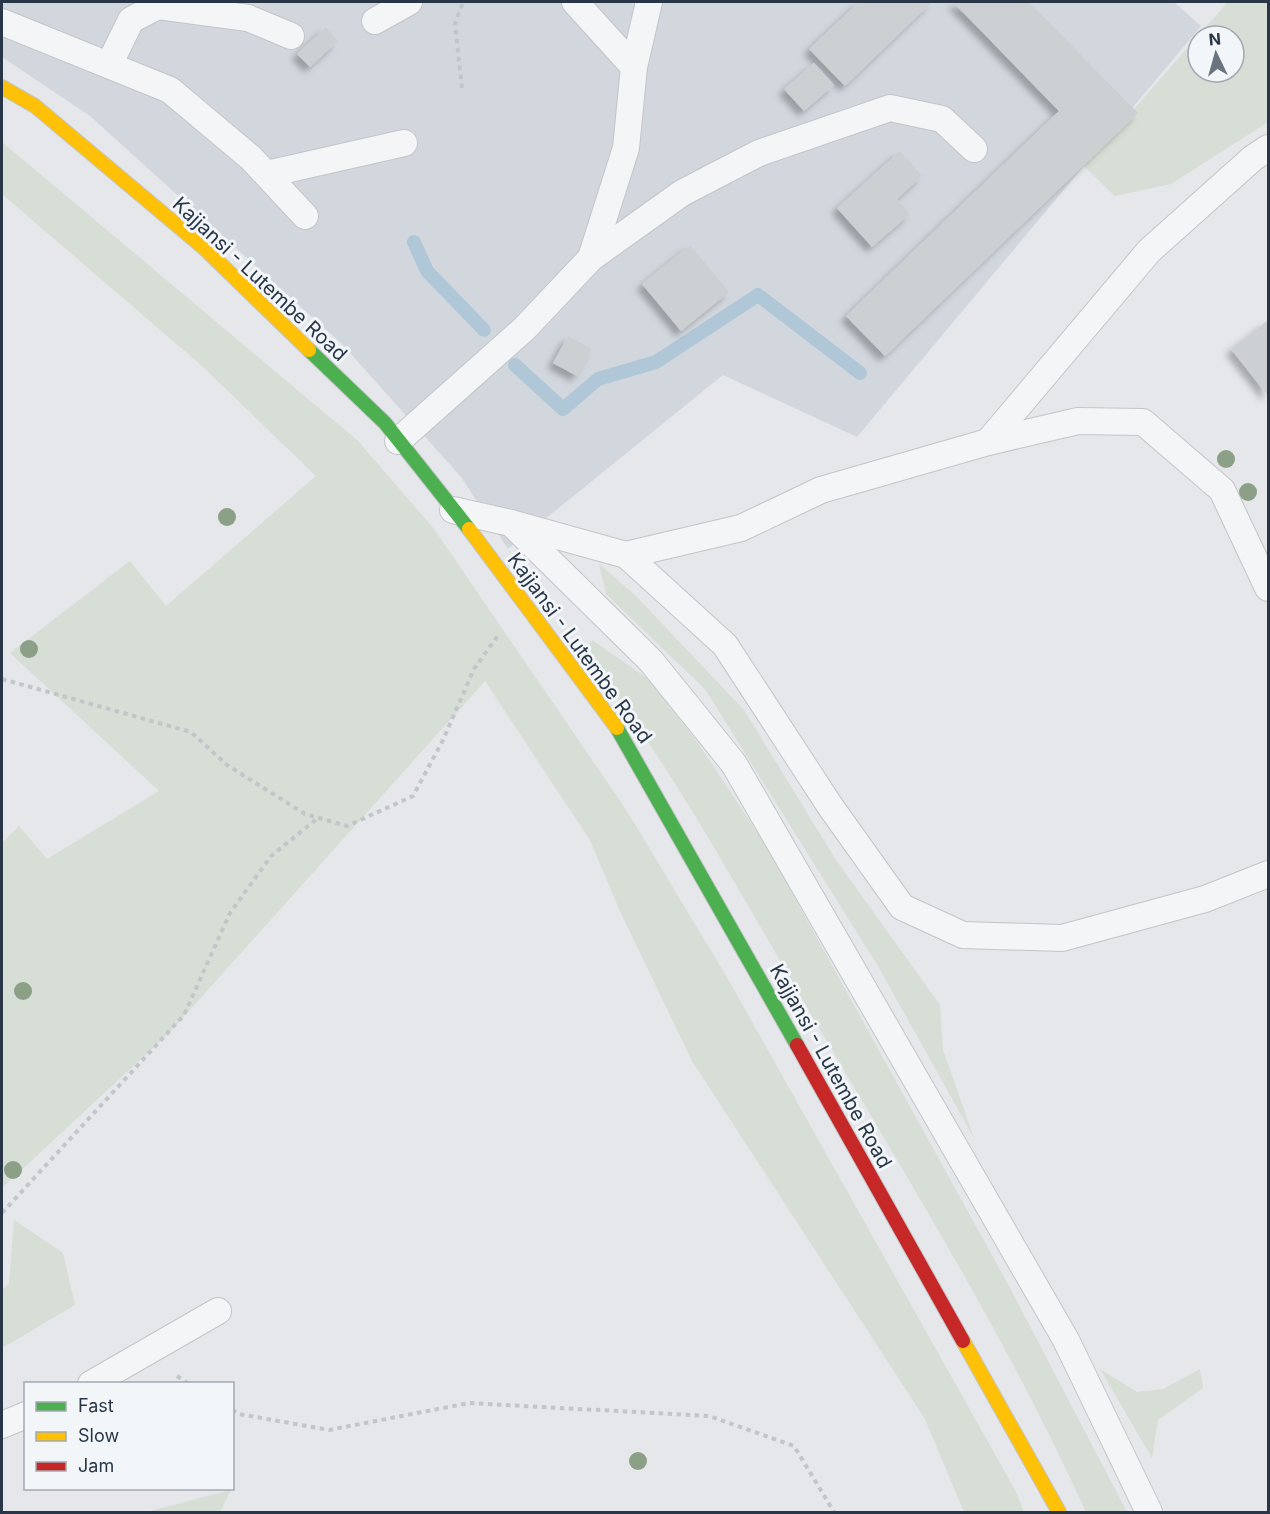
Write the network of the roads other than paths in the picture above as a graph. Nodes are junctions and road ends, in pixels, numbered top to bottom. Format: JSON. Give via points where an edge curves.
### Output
{"nodes":[{"id":1,"x":409,"y":2,"type":"edge"},
{"id":2,"x":575,"y":2,"type":"edge"},
{"id":3,"x":649,"y":2,"type":"edge"},
{"id":4,"x":375,"y":21,"type":"dead end"},
{"id":5,"x":2,"y":22,"type":"edge"},
{"id":6,"x":291,"y":36,"type":"dead end"},
{"id":7,"x":109,"y":65,"type":"junction"},
{"id":8,"x":633,"y":67,"type":"junction"},
{"id":9,"x":2,"y":87,"type":"edge"},
{"id":10,"x":404,"y":143,"type":"dead end"},
{"id":11,"x":1269,"y":148,"type":"edge"},
{"id":12,"x":974,"y":149,"type":"dead end"},
{"id":13,"x":267,"y":174,"type":"junction"},
{"id":14,"x":305,"y":216,"type":"dead end"},
{"id":15,"x":591,"y":258,"type":"junction"},
{"id":16,"x":398,"y":441,"type":"junction"},
{"id":17,"x":988,"y":442,"type":"junction"},
{"id":18,"x":453,"y":510,"type":"junction"},
{"id":19,"x":511,"y":523,"type":"junction"},
{"id":20,"x":626,"y":555,"type":"junction"},
{"id":21,"x":1269,"y":588,"type":"edge"},
{"id":22,"x":1269,"y":874,"type":"edge"},
{"id":23,"x":218,"y":1311,"type":"dead end"},
{"id":24,"x":93,"y":1382,"type":"edge"},
{"id":25,"x":24,"y":1416,"type":"edge"},
{"id":26,"x":2,"y":1425,"type":"edge"},
{"id":27,"x":1059,"y":1512,"type":"edge"},
{"id":28,"x":1149,"y":1512,"type":"edge"}],
"edges":[{"from":1,"to":4,"type":"lane"},
{"from":2,"to":8,"type":"lane"},
{"from":3,"to":8,"type":"lane"},
{"from":5,"to":7,"type":"lane"},
{"from":6,"to":7,"type":"lane","via":[[248,18],[158,6],[131,20]]},
{"from":7,"to":13,"type":"lane","via":[[170,90]]},
{"from":8,"to":15,"type":"lane","via":[[626,148]]},
{"from":9,"to":16,"type":"street","name":"Kajjansi - Lutembe Road","via":[[35,106],[204,248]]},
{"from":10,"to":13,"type":"lane"},
{"from":11,"to":17,"type":"lane","via":[[1149,251]]},
{"from":12,"to":15,"type":"lane","via":[[942,119],[890,108],[759,153],[682,193]]},
{"from":13,"to":14,"type":"lane"},
{"from":15,"to":16,"type":"lane","via":[[524,329]]},
{"from":16,"to":18,"type":"street","name":"Kajjansi - Lutembe Road"},
{"from":17,"to":20,"type":"lane","via":[[821,490],[741,528]]},
{"from":17,"to":21,"type":"lane","via":[[1078,421],[1143,422],[1222,490]]},
{"from":18,"to":19,"type":"lane"},
{"from":18,"to":27,"type":"street","name":"Kajjansi - Lutembe Road","via":[[623,736]]},
{"from":19,"to":20,"type":"lane"},
{"from":19,"to":28,"type":"lane","via":[[651,660],[734,764],[1066,1340]]},
{"from":20,"to":22,"type":"lane","via":[[725,645],[830,806],[902,907],[963,935],[1062,938],[1205,899]]},
{"from":23,"to":24,"type":"lane"},
{"from":25,"to":26,"type":"lane"}]}
